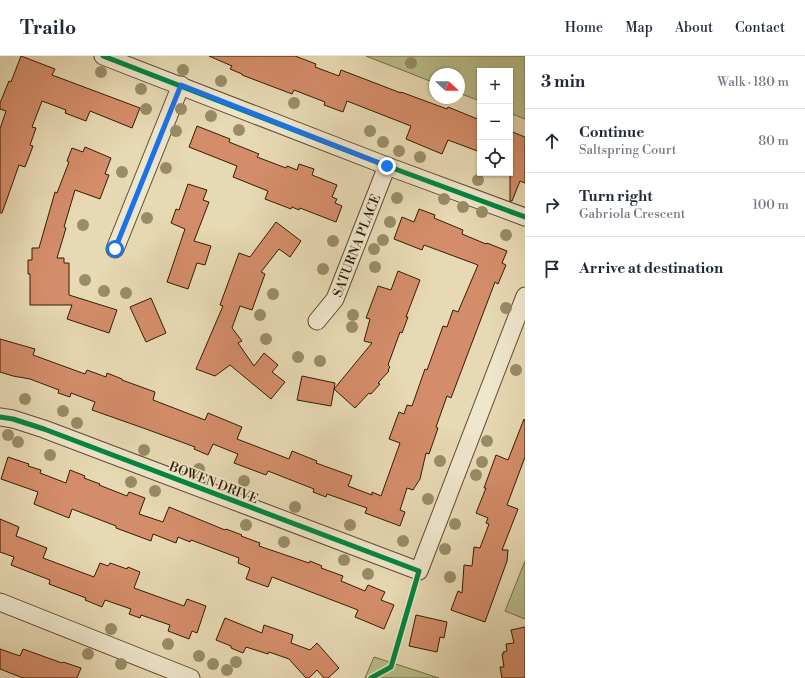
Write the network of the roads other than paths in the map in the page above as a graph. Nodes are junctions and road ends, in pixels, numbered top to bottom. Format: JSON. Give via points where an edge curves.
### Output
{"nodes":[{"id":1,"x":103,"y":56,"type":"edge"},
{"id":2,"x":181,"y":85,"type":"junction"},
{"id":3,"x":387,"y":166,"type":"junction"},
{"id":4,"x":525,"y":217,"type":"edge"},
{"id":5,"x":115,"y":249,"type":"dead end"},
{"id":6,"x":525,"y":296,"type":"edge"},
{"id":7,"x":317,"y":321,"type":"dead end"},
{"id":8,"x":0,"y":417,"type":"edge"},
{"id":9,"x":0,"y":602,"type":"edge"},
{"id":10,"x":191,"y":678,"type":"edge"}],
"edges":[{"from":1,"to":2,"type":"street"},
{"from":2,"to":3,"type":"street"},
{"from":2,"to":5,"type":"street"},
{"from":3,"to":4,"type":"street"},
{"from":3,"to":7,"type":"street","name":"SATURNA PLACE","via":[[335,299]]},
{"from":6,"to":8,"type":"street","name":"BOWEN DRIVE","via":[[419,571],[44,429]]},
{"from":9,"to":10,"type":"street"}]}
